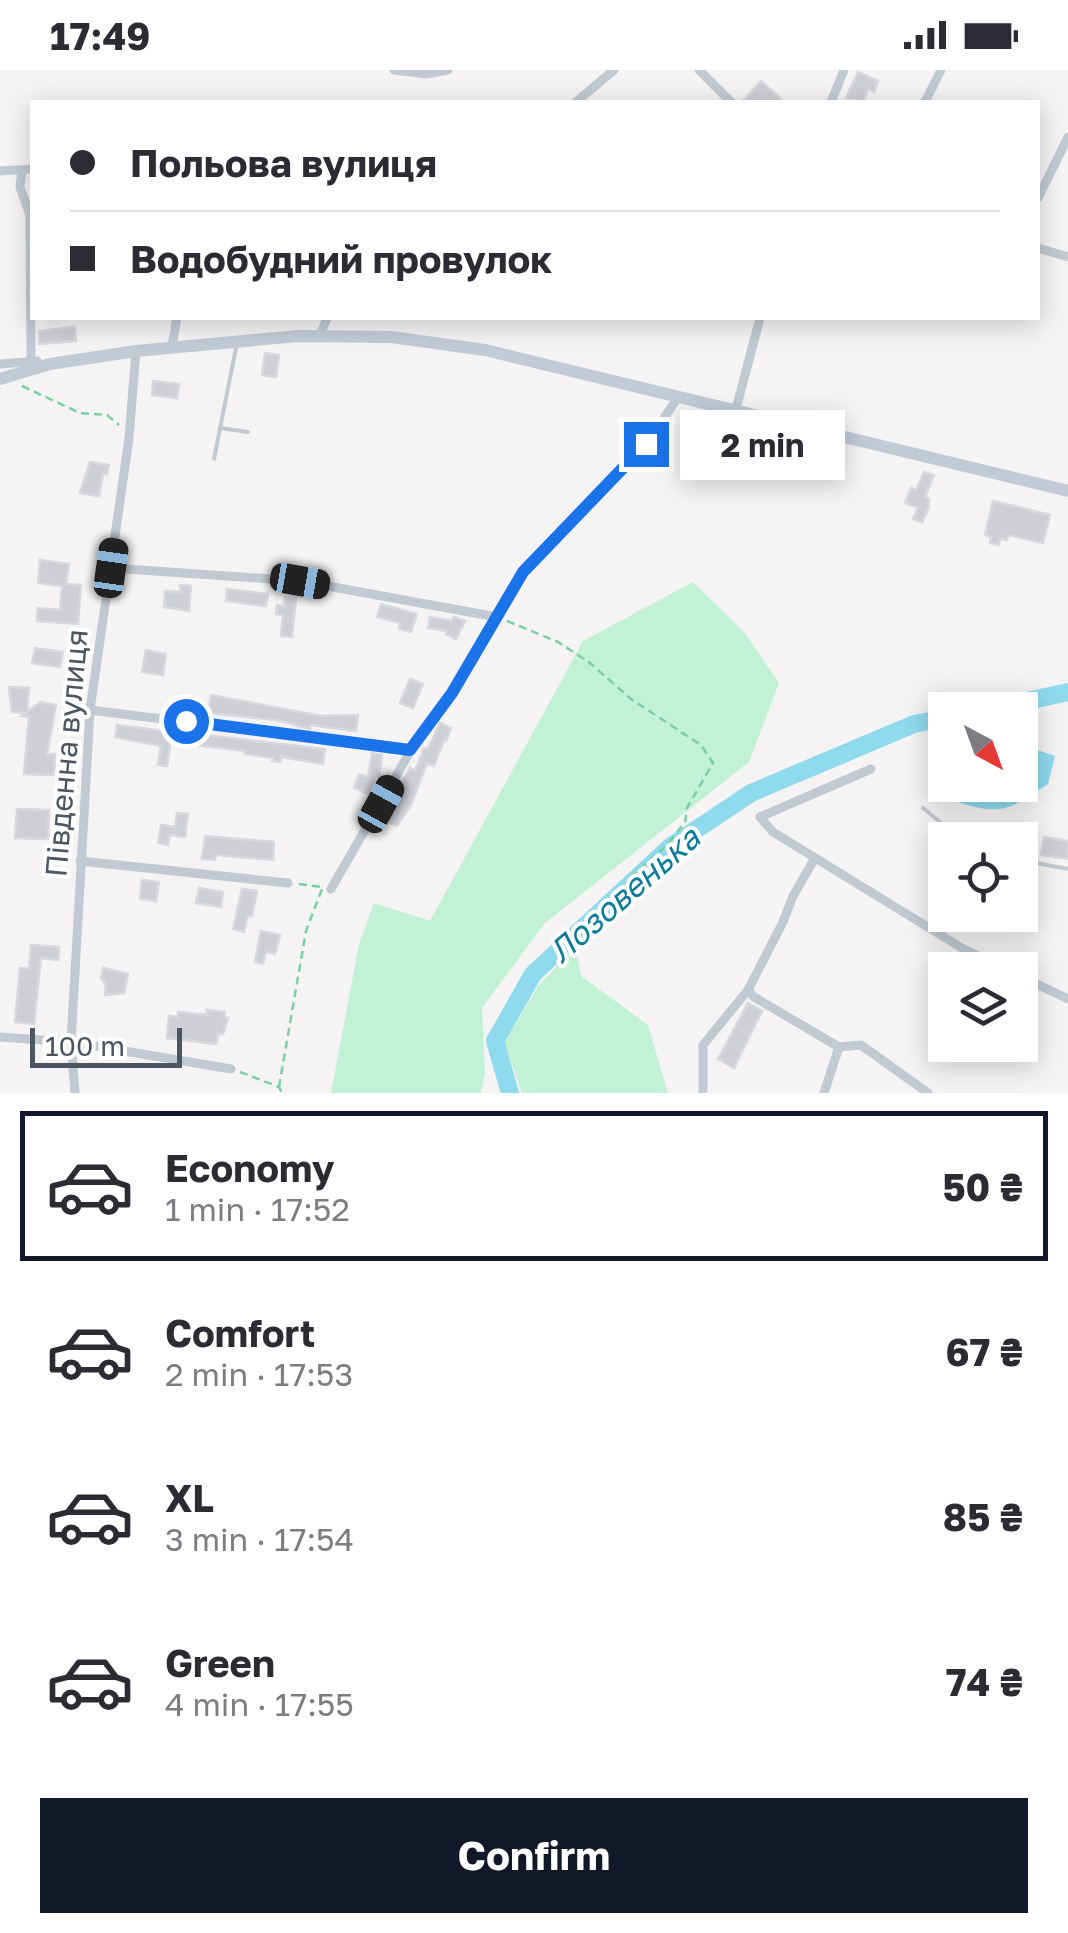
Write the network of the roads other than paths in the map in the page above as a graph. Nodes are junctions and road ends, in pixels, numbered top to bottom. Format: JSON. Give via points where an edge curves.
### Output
{"nodes":[{"id":1,"x":394,"y":70,"type":"edge"},
{"id":2,"x":448,"y":70,"type":"edge"},
{"id":3,"x":699,"y":70,"type":"edge"},
{"id":4,"x":844,"y":70,"type":"edge"},
{"id":5,"x":941,"y":70,"type":"edge"},
{"id":6,"x":611,"y":72,"type":"edge"},
{"id":7,"x":578,"y":100,"type":"edge"},
{"id":8,"x":728,"y":100,"type":"edge"},
{"id":9,"x":832,"y":100,"type":"edge"},
{"id":10,"x":927,"y":100,"type":"edge"},
{"id":11,"x":1068,"y":137,"type":"edge"},
{"id":12,"x":27,"y":170,"type":"edge"},
{"id":13,"x":0,"y":171,"type":"edge"},
{"id":14,"x":1040,"y":194,"type":"edge"},
{"id":15,"x":30,"y":214,"type":"edge"},
{"id":16,"x":1040,"y":249,"type":"edge"},
{"id":17,"x":1068,"y":257,"type":"edge"},
{"id":18,"x":31,"y":320,"type":"edge"},
{"id":19,"x":177,"y":320,"type":"edge"},
{"id":20,"x":326,"y":320,"type":"edge"},
{"id":21,"x":759,"y":320,"type":"edge"},
{"id":22,"x":320,"y":335,"type":"junction"},
{"id":23,"x":238,"y":343,"type":"junction"},
{"id":24,"x":172,"y":346,"type":"junction"},
{"id":25,"x":136,"y":351,"type":"junction"},
{"id":26,"x":31,"y":360,"type":"junction"},
{"id":27,"x":0,"y":364,"type":"edge"},
{"id":28,"x":50,"y":364,"type":"junction"},
{"id":29,"x":5,"y":378,"type":"edge"},
{"id":30,"x":680,"y":396,"type":"junction"},
{"id":31,"x":736,"y":409,"type":"junction"},
{"id":32,"x":220,"y":428,"type":"junction"},
{"id":33,"x":248,"y":432,"type":"dead end"},
{"id":34,"x":214,"y":459,"type":"dead end"},
{"id":35,"x":1068,"y":491,"type":"edge"},
{"id":36,"x":111,"y":568,"type":"junction"},
{"id":37,"x":497,"y":617,"type":"junction"},
{"id":38,"x":90,"y":710,"type":"junction"},
{"id":39,"x":410,"y":750,"type":"junction"},
{"id":40,"x":871,"y":769,"type":"dead end"},
{"id":41,"x":923,"y":808,"type":"dead end"},
{"id":42,"x":940,"y":822,"type":"edge"},
{"id":43,"x":815,"y":858,"type":"junction"},
{"id":44,"x":80,"y":860,"type":"junction"},
{"id":45,"x":1038,"y":864,"type":"edge"},
{"id":46,"x":1068,"y":870,"type":"edge"},
{"id":47,"x":288,"y":883,"type":"road end"},
{"id":48,"x":327,"y":888,"type":"road end"},
{"id":49,"x":970,"y":952,"type":"edge"},
{"id":50,"x":1038,"y":985,"type":"edge"},
{"id":51,"x":748,"y":990,"type":"junction"},
{"id":52,"x":1068,"y":1000,"type":"edge"},
{"id":53,"x":0,"y":1037,"type":"edge"},
{"id":54,"x":70,"y":1042,"type":"junction"},
{"id":55,"x":840,"y":1047,"type":"junction"},
{"id":56,"x":231,"y":1069,"type":"road end"},
{"id":57,"x":75,"y":1093,"type":"edge"},
{"id":58,"x":703,"y":1093,"type":"edge"},
{"id":59,"x":824,"y":1093,"type":"edge"},
{"id":60,"x":928,"y":1093,"type":"edge"}],
"edges":[{"from":1,"to":2,"type":"street"},
{"from":3,"to":8,"type":"street"},
{"from":4,"to":9,"type":"street"},
{"from":5,"to":10,"type":"street"},
{"from":6,"to":7,"type":"street"},
{"from":11,"to":14,"type":"street"},
{"from":12,"to":13,"type":"street"},
{"from":12,"to":15,"type":"street","via":[[20,187]]},
{"from":16,"to":17,"type":"street"},
{"from":18,"to":26,"type":"street"},
{"from":19,"to":24,"type":"street"},
{"from":20,"to":22,"type":"street"},
{"from":21,"to":31,"type":"street"},
{"from":22,"to":23,"type":"main road"},
{"from":22,"to":30,"type":"main road","via":[[485,350]]},
{"from":23,"to":24,"type":"main road"},
{"from":23,"to":32,"type":"lane"},
{"from":24,"to":25,"type":"main road"},
{"from":25,"to":28,"type":"main road"},
{"from":25,"to":36,"type":"street","name":"Південна вулиця"},
{"from":26,"to":27,"type":"street"},
{"from":26,"to":28,"type":"street"},
{"from":28,"to":29,"type":"main road"},
{"from":30,"to":31,"type":"main road"},
{"from":30,"to":37,"type":"street","via":[[646,444],[523,572]]},
{"from":31,"to":35,"type":"main road"},
{"from":32,"to":33,"type":"lane"},
{"from":32,"to":34,"type":"lane"},
{"from":36,"to":37,"type":"street","via":[[300,581]]},
{"from":36,"to":38,"type":"street","name":"Південна вулиця"},
{"from":37,"to":39,"type":"street"},
{"from":38,"to":39,"type":"street"},
{"from":38,"to":44,"type":"street","name":"Південна вулиця"},
{"from":39,"to":48,"type":"street"},
{"from":40,"to":43,"type":"street","via":[[760,818]]},
{"from":41,"to":42,"type":"lane"},
{"from":43,"to":49,"type":"street"},
{"from":43,"to":51,"type":"street"},
{"from":44,"to":47,"type":"street"},
{"from":44,"to":54,"type":"street","name":"Південна вулиця"},
{"from":45,"to":46,"type":"lane"},
{"from":50,"to":52,"type":"street"},
{"from":51,"to":55,"type":"street"},
{"from":51,"to":58,"type":"street","via":[[703,1045]]},
{"from":53,"to":54,"type":"street"},
{"from":54,"to":56,"type":"street"},
{"from":54,"to":57,"type":"street","name":"Південна вулиця"},
{"from":55,"to":59,"type":"street"},
{"from":55,"to":60,"type":"street","via":[[861,1045]]}]}
